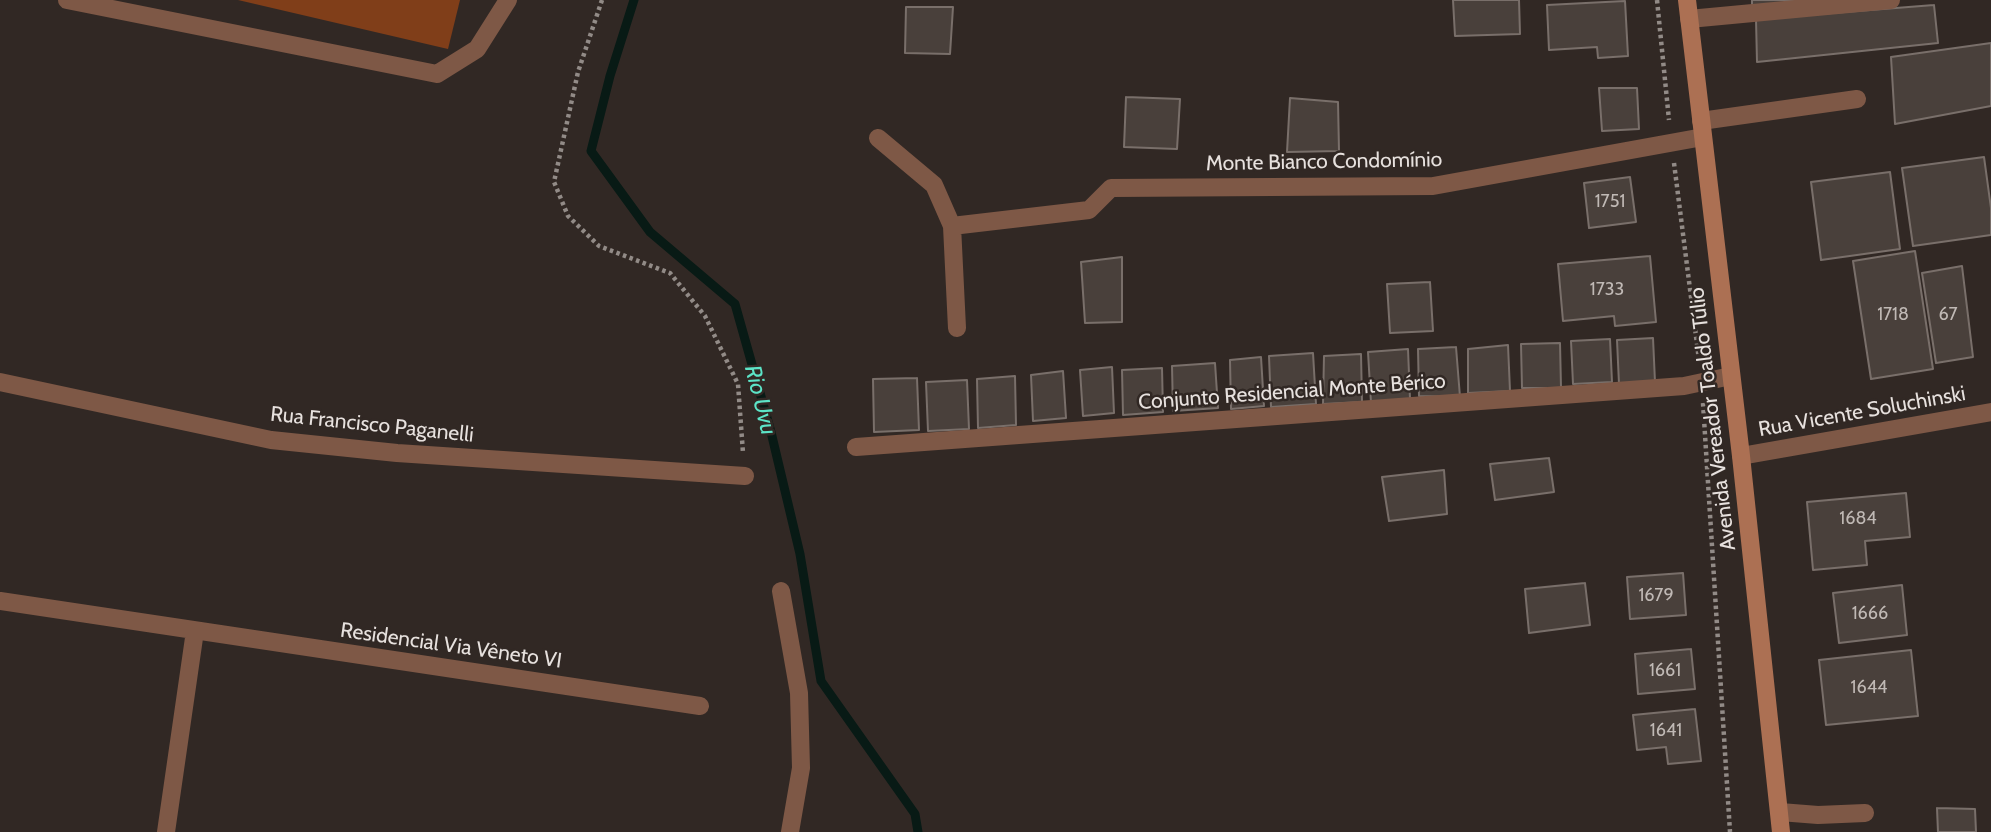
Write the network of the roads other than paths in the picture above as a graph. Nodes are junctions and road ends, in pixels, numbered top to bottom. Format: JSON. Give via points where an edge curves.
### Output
{"nodes":[{"id":1,"x":67,"y":0,"type":"edge"},
{"id":2,"x":508,"y":0,"type":"edge"},
{"id":3,"x":1687,"y":0,"type":"edge"},
{"id":4,"x":1891,"y":0,"type":"edge"},
{"id":5,"x":1689,"y":19,"type":"junction"},
{"id":6,"x":1857,"y":99,"type":"dead end"},
{"id":7,"x":1702,"y":129,"type":"junction"},
{"id":8,"x":878,"y":138,"type":"dead end"},
{"id":9,"x":952,"y":226,"type":"junction"},
{"id":10,"x":957,"y":328,"type":"dead end"},
{"id":11,"x":1731,"y":376,"type":"junction"},
{"id":12,"x":0,"y":382,"type":"edge"},
{"id":13,"x":1991,"y":412,"type":"edge"},
{"id":14,"x":856,"y":447,"type":"dead end"},
{"id":15,"x":1741,"y":456,"type":"junction"},
{"id":16,"x":745,"y":477,"type":"road end"},
{"id":17,"x":781,"y":591,"type":"dead end"},
{"id":18,"x":0,"y":601,"type":"edge"},
{"id":19,"x":195,"y":631,"type":"junction"},
{"id":20,"x":700,"y":706,"type":"dead end"},
{"id":21,"x":1780,"y":812,"type":"junction"},
{"id":22,"x":1865,"y":813,"type":"dead end"},
{"id":23,"x":166,"y":832,"type":"edge"},
{"id":24,"x":790,"y":832,"type":"edge"},
{"id":25,"x":1782,"y":832,"type":"edge"}],
"edges":[{"from":1,"to":2,"type":"street","via":[[437,74],[477,49]]},
{"from":3,"to":5,"type":"main road","name":"Avenida Vereador Toaldo Túlio"},
{"from":4,"to":5,"type":"street"},
{"from":5,"to":7,"type":"main road","name":"Avenida Vereador Toaldo Túlio"},
{"from":6,"to":7,"type":"street","name":"Monte Bianco Condomínio"},
{"from":7,"to":9,"type":"street","name":"Monte Bianco Condomínio","via":[[1672,143],[1433,186],[1111,188],[1089,210]]},
{"from":7,"to":11,"type":"main road","name":"Avenida Vereador Toaldo Túlio"},
{"from":8,"to":9,"type":"street","via":[[934,185]]},
{"from":9,"to":10,"type":"street"},
{"from":11,"to":14,"type":"street","name":"Conjunto Residencial Monte Bérico","via":[[1684,386]]},
{"from":11,"to":15,"type":"main road","name":"Avenida Vereador Toaldo Túlio"},
{"from":12,"to":16,"type":"street","name":"Rua Francisco Paganelli","via":[[271,440]]},
{"from":13,"to":15,"type":"street","name":"Rua Vicente Soluchinski"},
{"from":15,"to":21,"type":"main road","name":"Avenida Vereador Toaldo Túlio"},
{"from":17,"to":24,"type":"street","via":[[799,706],[801,768]]},
{"from":18,"to":19,"type":"street","name":"Residencial Via Vêneto VI"},
{"from":19,"to":20,"type":"street","name":"Residencial Via Vêneto VI"},
{"from":19,"to":23,"type":"street"},
{"from":21,"to":22,"type":"street"},
{"from":21,"to":25,"type":"main road","name":"Avenida Vereador Toaldo Túlio"}]}
